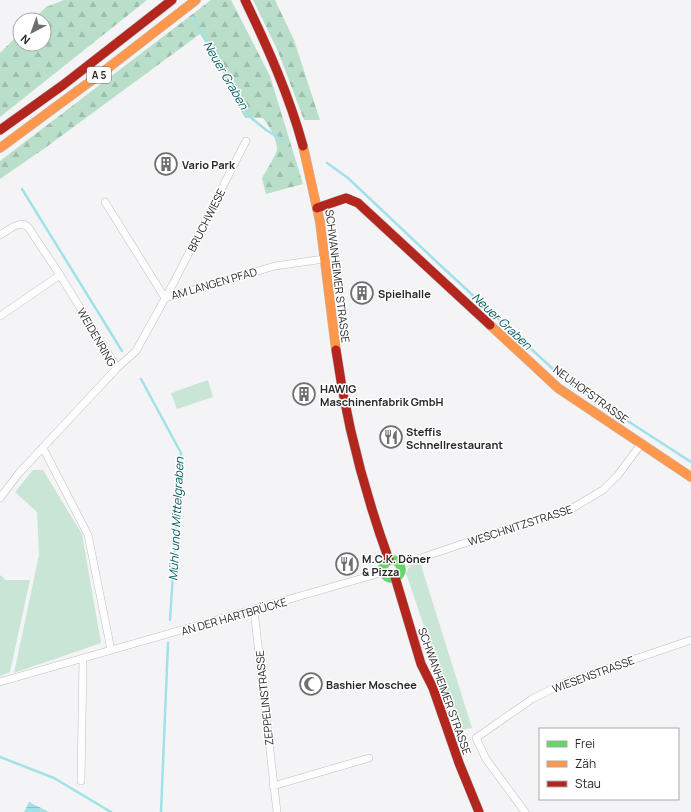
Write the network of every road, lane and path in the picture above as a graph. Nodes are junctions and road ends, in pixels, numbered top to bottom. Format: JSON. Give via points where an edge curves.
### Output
{"nodes":[{"id":1,"x":172,"y":0,"type":"edge"},
{"id":2,"x":196,"y":0,"type":"edge"},
{"id":3,"x":245,"y":0,"type":"edge"},
{"id":4,"x":0,"y":130,"type":"edge"},
{"id":5,"x":246,"y":141,"type":"dead end"},
{"id":6,"x":0,"y":148,"type":"edge"},
{"id":7,"x":105,"y":202,"type":"dead end"},
{"id":8,"x":317,"y":208,"type":"junction"},
{"id":9,"x":0,"y":235,"type":"edge"},
{"id":10,"x":324,"y":259,"type":"junction"},
{"id":11,"x":60,"y":275,"type":"junction"},
{"id":12,"x":165,"y":298,"type":"junction"},
{"id":13,"x":0,"y":316,"type":"edge"},
{"id":14,"x":117,"y":368,"type":"junction"},
{"id":15,"x":641,"y":444,"type":"junction"},
{"id":16,"x":43,"y":448,"type":"junction"},
{"id":17,"x":691,"y":477,"type":"edge"},
{"id":18,"x":0,"y":498,"type":"edge"},
{"id":19,"x":389,"y":560,"type":"junction"},
{"id":20,"x":400,"y":565,"type":"junction"},
{"id":21,"x":384,"y":572,"type":"junction"},
{"id":22,"x":395,"y":577,"type":"junction"},
{"id":23,"x":254,"y":610,"type":"junction"},
{"id":24,"x":691,"y":640,"type":"edge"},
{"id":25,"x":111,"y":650,"type":"junction"},
{"id":26,"x":83,"y":659,"type":"junction"},
{"id":27,"x":0,"y":682,"type":"edge"},
{"id":28,"x":369,"y":758,"type":"dead end"},
{"id":29,"x":81,"y":781,"type":"dead end"},
{"id":30,"x":273,"y":786,"type":"junction"},
{"id":31,"x":277,"y":812,"type":"edge"},
{"id":32,"x":479,"y":812,"type":"edge"},
{"id":33,"x":525,"y":812,"type":"edge"}],
"edges":[{"from":1,"to":4,"type":"main road","number":"A 5","via":[[63,85]]},
{"from":2,"to":6,"type":"main road","number":"A 5"},
{"from":3,"to":8,"type":"main road","name":"SCHWANHEIMER STRASSE","via":[[287,94],[301,138]]},
{"from":5,"to":12,"type":"street","name":"BRUCHWIESE"},
{"from":7,"to":12,"type":"street"},
{"from":8,"to":10,"type":"main road","name":"SCHWANHEIMER STRASSE"},
{"from":8,"to":15,"type":"main road","name":"NEUHOFSTRASSE","via":[[346,198],[358,203],[558,388]]},
{"from":9,"to":11,"type":"street","name":"WEIDENRING","via":[[21,223],[25,224]]},
{"from":10,"to":12,"type":"street","name":"AM LANGEN PFAD","via":[[275,266]]},
{"from":10,"to":19,"type":"main road","name":"SCHWANHEIMER STRASSE","via":[[335,347],[347,413],[362,475]]},
{"from":11,"to":13,"type":"street"},
{"from":11,"to":14,"type":"street","name":"WEIDENRING"},
{"from":12,"to":14,"type":"street","name":"AM LANGEN PFAD","via":[[136,351]]},
{"from":14,"to":16,"type":"street","name":"WEIDENRING"},
{"from":15,"to":17,"type":"main road","name":"NEUHOFSTRASSE"},
{"from":15,"to":20,"type":"street","name":"WESCHNITZSTRASSE","via":[[618,475],[603,490],[571,509]]},
{"from":16,"to":18,"type":"street","name":"WEIDENRING"},
{"from":16,"to":25,"type":"street","via":[[88,535]]},
{"from":19,"to":20,"type":"main road","via":[[395,560]]},
{"from":19,"to":21,"type":"main road","via":[[384,566]]},
{"from":20,"to":22,"type":"main road","via":[[400,572]]},
{"from":21,"to":22,"type":"main road","via":[[390,577]]},
{"from":21,"to":23,"type":"street","name":"AN DER HARTBRÜCKE"},
{"from":22,"to":32,"type":"main road","name":"SCHWANHEIMER STRASSE","via":[[421,664],[433,688]]},
{"from":23,"to":25,"type":"street","name":"AN DER HARTBRÜCKE"},
{"from":23,"to":30,"type":"street","name":"ZEPPELINSTRASSE"},
{"from":24,"to":33,"type":"street","name":"WIESENSTRASSE","via":[[564,683],[532,699],[476,738],[486,758]]},
{"from":25,"to":26,"type":"street","name":"AN DER HARTBRÜCKE"},
{"from":26,"to":27,"type":"street","name":"AN DER HARTBRÜCKE"},
{"from":26,"to":29,"type":"street"},
{"from":28,"to":30,"type":"street"},
{"from":30,"to":31,"type":"street","name":"ZEPPELINSTRASSE"}]}
